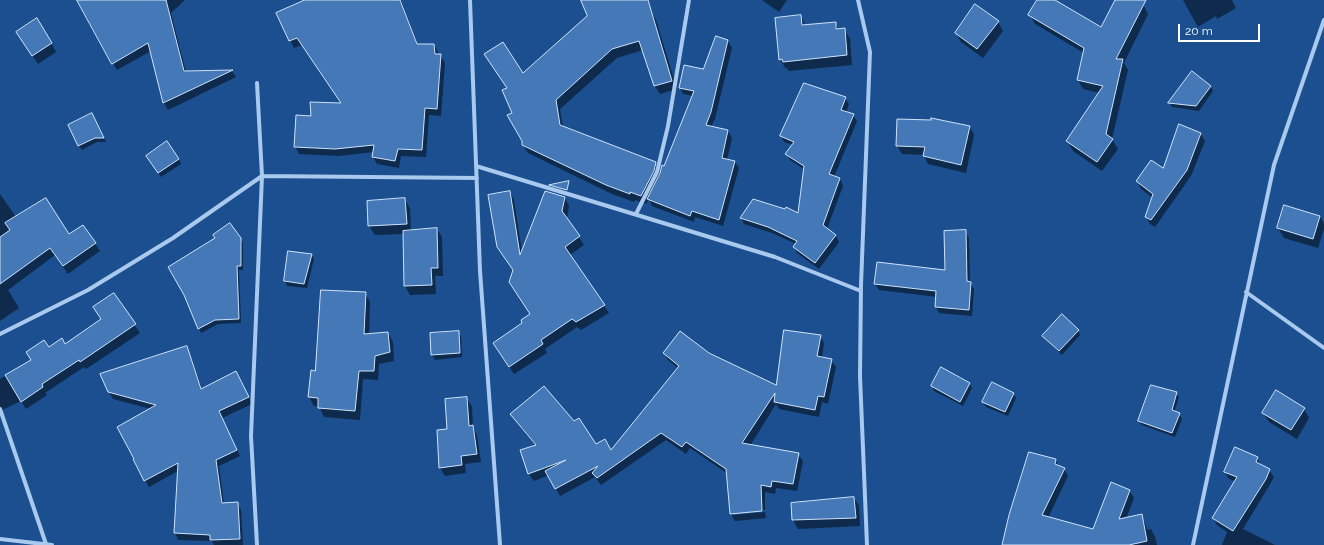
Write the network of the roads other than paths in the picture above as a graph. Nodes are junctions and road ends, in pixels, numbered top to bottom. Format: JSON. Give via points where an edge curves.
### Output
{"nodes":[{"id":1,"x":470,"y":0,"type":"edge"},
{"id":2,"x":689,"y":0,"type":"edge"},
{"id":3,"x":858,"y":0,"type":"edge"},
{"id":4,"x":1324,"y":20,"type":"edge"},
{"id":5,"x":257,"y":83,"type":"dead end"},
{"id":6,"x":476,"y":166,"type":"junction"},
{"id":7,"x":262,"y":176,"type":"junction"},
{"id":8,"x":476,"y":178,"type":"junction"},
{"id":9,"x":636,"y":214,"type":"junction"},
{"id":10,"x":861,"y":291,"type":"junction"},
{"id":11,"x":1246,"y":292,"type":"junction"},
{"id":12,"x":0,"y":334,"type":"edge"},
{"id":13,"x":1324,"y":348,"type":"edge"},
{"id":14,"x":0,"y":409,"type":"edge"},
{"id":15,"x":0,"y":539,"type":"edge"},
{"id":16,"x":21,"y":543,"type":"edge"},
{"id":17,"x":46,"y":544,"type":"edge"},
{"id":18,"x":52,"y":545,"type":"edge"},
{"id":19,"x":257,"y":545,"type":"edge"},
{"id":20,"x":500,"y":545,"type":"edge"},
{"id":21,"x":867,"y":545,"type":"edge"},
{"id":22,"x":1192,"y":545,"type":"edge"}],
"edges":[{"from":1,"to":6,"type":"street"},
{"from":2,"to":9,"type":"street","via":[[668,126],[657,172]]},
{"from":3,"to":10,"type":"street","via":[[870,52]]},
{"from":4,"to":11,"type":"street","via":[[1274,165]]},
{"from":5,"to":7,"type":"street"},
{"from":6,"to":8,"type":"street"},
{"from":6,"to":9,"type":"street"},
{"from":7,"to":8,"type":"street"},
{"from":7,"to":12,"type":"street","via":[[173,238],[88,290]]},
{"from":7,"to":19,"type":"street","via":[[251,436]]},
{"from":8,"to":20,"type":"street","via":[[480,271]]},
{"from":9,"to":10,"type":"street","via":[[775,257]]},
{"from":10,"to":21,"type":"street","via":[[860,376]]},
{"from":11,"to":13,"type":"street"},
{"from":11,"to":22,"type":"street"},
{"from":14,"to":17,"type":"street"},
{"from":15,"to":16,"type":"street"},
{"from":16,"to":17,"type":"street"},
{"from":17,"to":18,"type":"street"}]}
